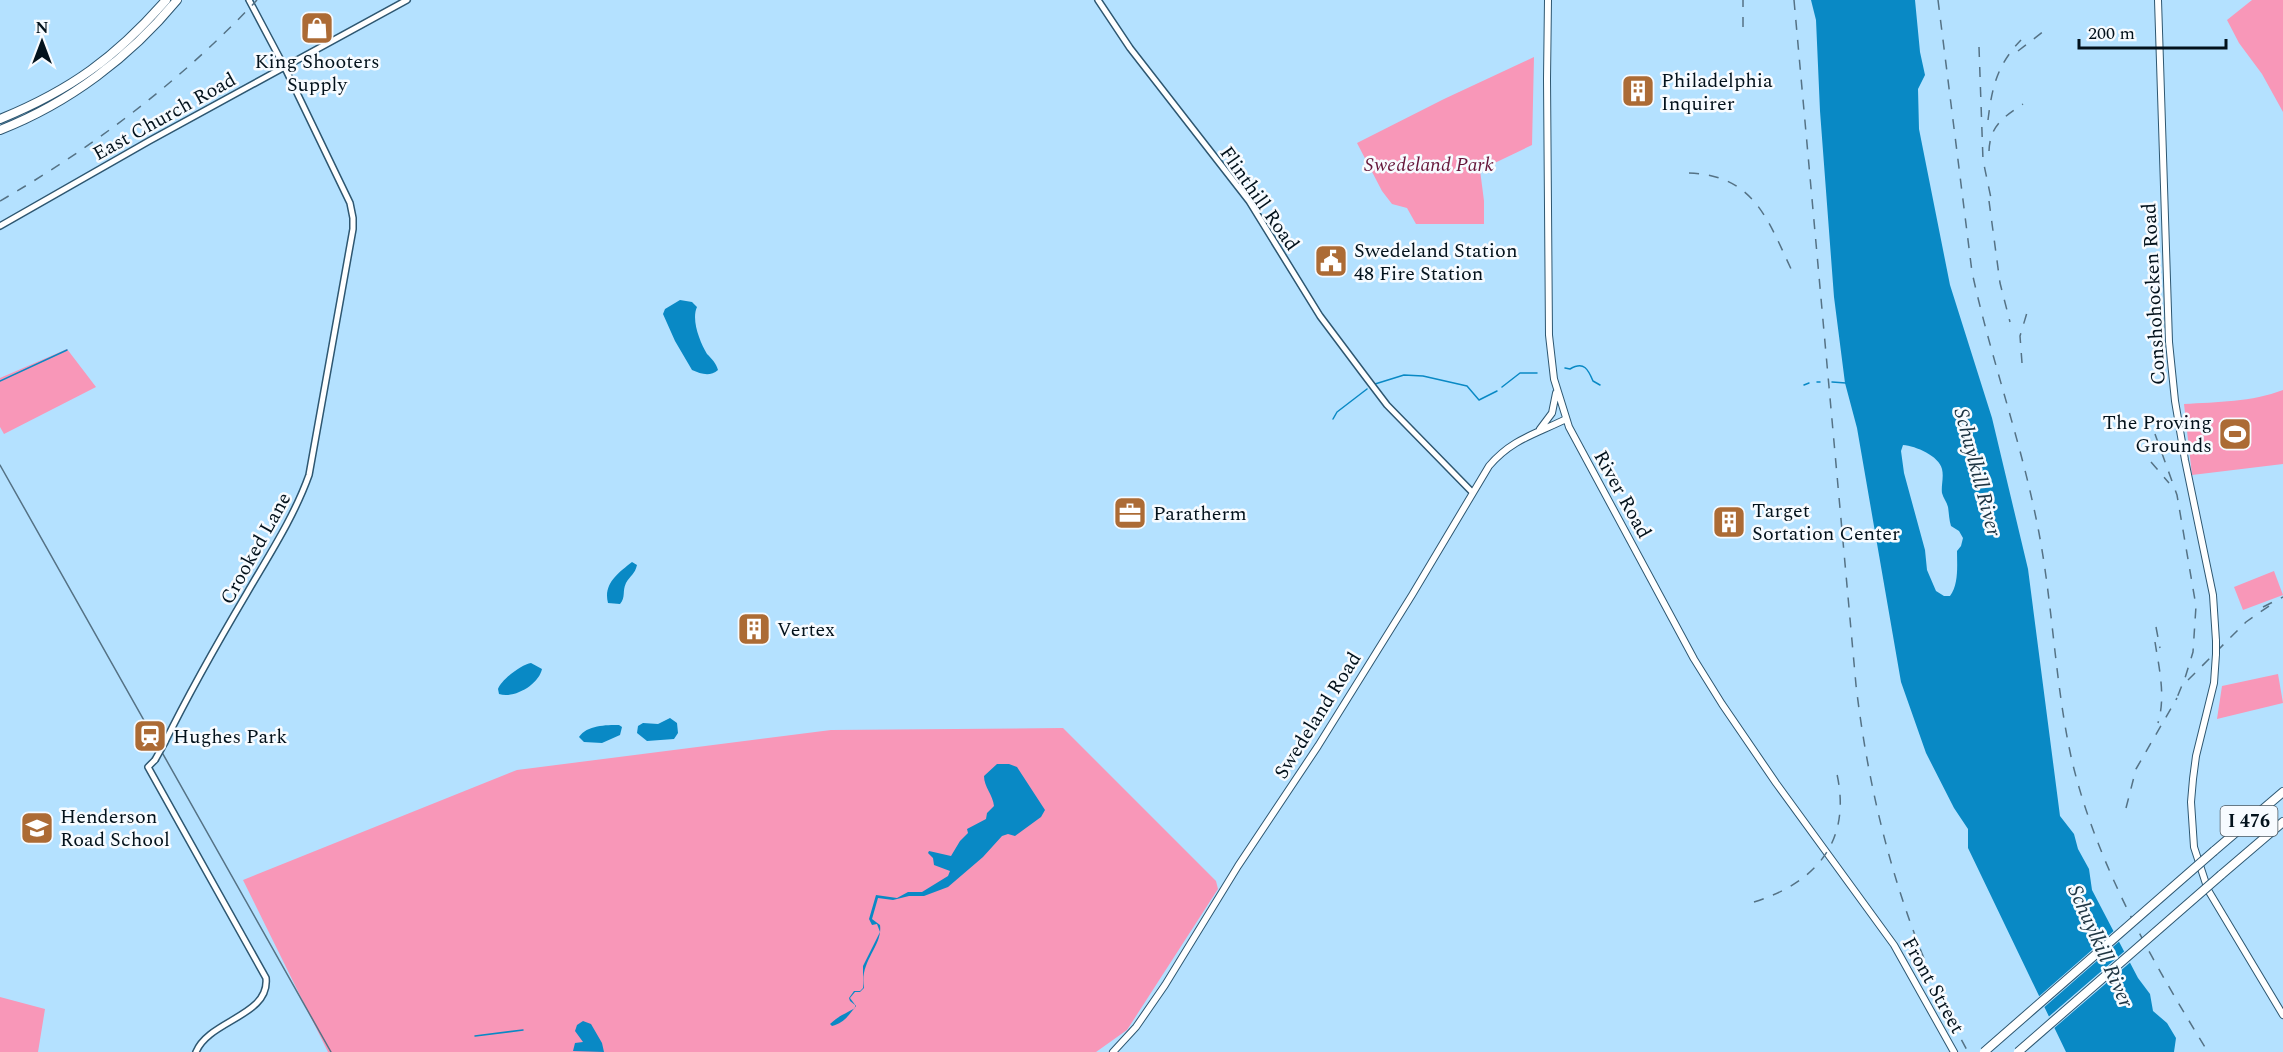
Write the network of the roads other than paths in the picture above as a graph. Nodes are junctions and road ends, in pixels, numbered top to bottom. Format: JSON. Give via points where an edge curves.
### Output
{"nodes":[{"id":1,"x":166,"y":0,"type":"edge"},
{"id":2,"x":177,"y":0,"type":"edge"},
{"id":3,"x":249,"y":0,"type":"edge"},
{"id":4,"x":407,"y":0,"type":"edge"},
{"id":5,"x":1098,"y":0,"type":"edge"},
{"id":6,"x":1548,"y":0,"type":"edge"},
{"id":7,"x":2158,"y":3,"type":"edge"},
{"id":8,"x":285,"y":68,"type":"junction"},
{"id":9,"x":0,"y":119,"type":"edge"},
{"id":10,"x":0,"y":130,"type":"edge"},
{"id":11,"x":0,"y":226,"type":"edge"},
{"id":12,"x":1557,"y":390,"type":"junction"},
{"id":13,"x":1566,"y":420,"type":"junction"},
{"id":14,"x":1538,"y":431,"type":"junction"},
{"id":15,"x":1472,"y":492,"type":"junction"},
{"id":16,"x":2283,"y":792,"type":"edge"},
{"id":17,"x":2283,"y":822,"type":"edge"},
{"id":18,"x":1886,"y":934,"type":"joint"},
{"id":19,"x":2283,"y":1015,"type":"edge"},
{"id":20,"x":195,"y":1052,"type":"edge"},
{"id":21,"x":1113,"y":1052,"type":"edge"},
{"id":22,"x":1954,"y":1052,"type":"edge"},
{"id":23,"x":1983,"y":1052,"type":"edge"},
{"id":24,"x":2018,"y":1052,"type":"edge"}],
"edges":[{"from":1,"to":9,"type":"highway","via":[[127,42],[94,69],[63,89]]},
{"from":2,"to":10,"type":"highway","via":[[142,38],[93,79]]},
{"from":3,"to":8,"type":"street","name":"Crooked Lane"},
{"from":4,"to":8,"type":"street","name":"East Church Road"},
{"from":5,"to":15,"type":"street","name":"Flinthill Road","via":[[1130,48],[1249,201],[1320,316],[1387,405]]},
{"from":6,"to":12,"type":"main road","name":"River Road","via":[[1548,324]]},
{"from":7,"to":19,"type":"main road","name":"Conshohocken Road","bridge":true,"via":[[2169,342],[2185,460],[2213,595],[2216,641],[2214,683],[2196,756],[2191,802],[2194,847],[2213,900]]},
{"from":8,"to":11,"type":"street","name":"East Church Road"},
{"from":8,"to":20,"type":"street","name":"Crooked Lane","bridge":true,"via":[[350,203],[352,237],[309,475],[301,498],[155,760],[148,766],[266,978],[266,992],[258,1003],[208,1036]]},
{"from":12,"to":13,"type":"main road","name":"River Road"},
{"from":12,"to":14,"type":"main road","via":[[1552,413]]},
{"from":13,"to":14,"type":"main road","name":"Swedeland Road"},
{"from":13,"to":18,"type":"main road","name":"River Road","via":[[1672,622],[1722,704]]},
{"from":14,"to":15,"type":"main road","name":"Swedeland Road","via":[[1504,450],[1488,466]]},
{"from":15,"to":21,"type":"main road","name":"Swedeland Road","via":[[1318,746],[1165,985]]},
{"from":16,"to":23,"type":"highway","number":"I 476","bridge":true},
{"from":17,"to":24,"type":"highway","number":"I 476","bridge":true},
{"from":18,"to":22,"type":"main road","name":"Front Street"}]}
